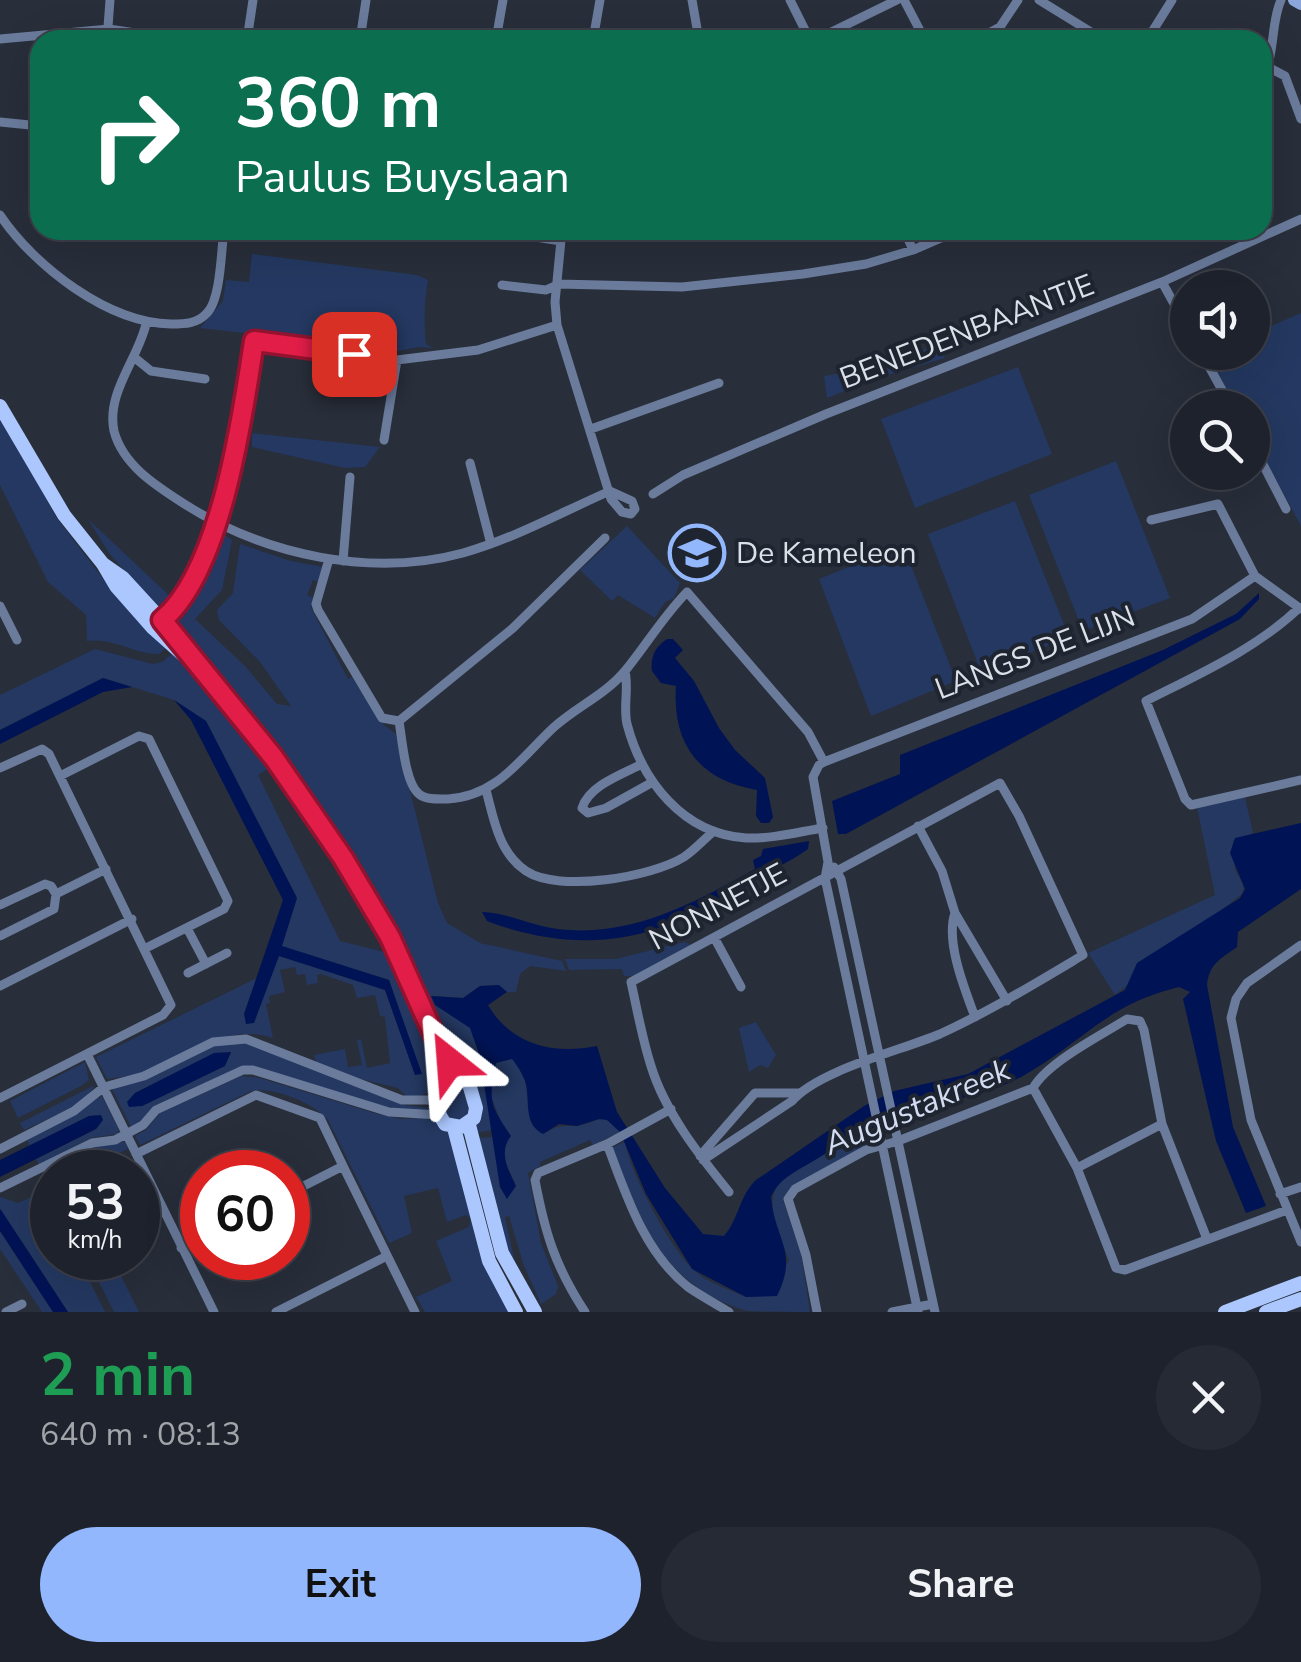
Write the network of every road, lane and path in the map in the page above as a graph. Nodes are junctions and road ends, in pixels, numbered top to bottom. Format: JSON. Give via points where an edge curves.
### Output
{"nodes":[{"id":1,"x":110,"y":0,"type":"edge"},
{"id":2,"x":253,"y":0,"type":"edge"},
{"id":3,"x":366,"y":0,"type":"edge"},
{"id":4,"x":503,"y":0,"type":"edge"},
{"id":5,"x":600,"y":0,"type":"edge"},
{"id":6,"x":692,"y":0,"type":"edge"},
{"id":7,"x":790,"y":0,"type":"edge"},
{"id":8,"x":900,"y":0,"type":"edge"},
{"id":9,"x":1018,"y":0,"type":"edge"},
{"id":10,"x":1039,"y":0,"type":"edge"},
{"id":11,"x":1172,"y":0,"type":"edge"},
{"id":12,"x":1281,"y":0,"type":"edge"},
{"id":13,"x":1294,"y":0,"type":"edge"},
{"id":14,"x":1301,"y":4,"type":"edge"},
{"id":15,"x":108,"y":30,"type":"edge"},
{"id":16,"x":249,"y":30,"type":"edge"},
{"id":17,"x":362,"y":30,"type":"edge"},
{"id":18,"x":498,"y":30,"type":"edge"},
{"id":19,"x":595,"y":30,"type":"edge"},
{"id":20,"x":698,"y":30,"type":"edge"},
{"id":21,"x":806,"y":30,"type":"edge"},
{"id":22,"x":834,"y":30,"type":"edge"},
{"id":23,"x":919,"y":30,"type":"edge"},
{"id":24,"x":994,"y":30,"type":"edge"},
{"id":25,"x":1082,"y":30,"type":"edge"},
{"id":26,"x":1154,"y":30,"type":"edge"},
{"id":27,"x":1272,"y":30,"type":"edge"},
{"id":28,"x":30,"y":38,"type":"edge"},
{"id":29,"x":0,"y":39,"type":"edge"},
{"id":30,"x":1272,"y":70,"type":"edge"},
{"id":31,"x":1301,"y":119,"type":"edge"},
{"id":32,"x":0,"y":122,"type":"edge"},
{"id":33,"x":30,"y":125,"type":"edge"},
{"id":34,"x":0,"y":215,"type":"edge"},
{"id":35,"x":1301,"y":219,"type":"edge"},
{"id":36,"x":1272,"y":232,"type":"edge"},
{"id":37,"x":223,"y":240,"type":"edge"},
{"id":38,"x":562,"y":240,"type":"edge"},
{"id":39,"x":908,"y":240,"type":"edge"},
{"id":40,"x":936,"y":240,"type":"edge"},
{"id":41,"x":1255,"y":240,"type":"edge"},
{"id":42,"x":913,"y":250,"type":"junction"},
{"id":43,"x":1162,"y":282,"type":"junction"},
{"id":44,"x":558,"y":284,"type":"junction"},
{"id":45,"x":502,"y":285,"type":"dead end"},
{"id":46,"x":1170,"y":296,"type":"edge"},
{"id":47,"x":146,"y":324,"type":"junction"},
{"id":48,"x":557,"y":324,"type":"junction"},
{"id":49,"x":135,"y":358,"type":"junction"},
{"id":50,"x":397,"y":360,"type":"junction"},
{"id":51,"x":205,"y":379,"type":"dead end"},
{"id":52,"x":720,"y":383,"type":"dead end"},
{"id":53,"x":0,"y":406,"type":"edge"},
{"id":54,"x":591,"y":429,"type":"junction"},
{"id":55,"x":384,"y":440,"type":"dead end"},
{"id":56,"x":470,"y":463,"type":"dead end"},
{"id":57,"x":1270,"y":477,"type":"edge"},
{"id":58,"x":350,"y":478,"type":"dead end"},
{"id":59,"x":653,"y":494,"type":"dead end"},
{"id":60,"x":1286,"y":508,"type":"dead end"},
{"id":61,"x":1152,"y":520,"type":"dead end"},
{"id":62,"x":215,"y":524,"type":"junction"},
{"id":63,"x":605,"y":538,"type":"dead end"},
{"id":64,"x":491,"y":544,"type":"junction"},
{"id":65,"x":329,"y":559,"type":"junction"},
{"id":66,"x":344,"y":561,"type":"junction"},
{"id":67,"x":1256,"y":576,"type":"junction"},
{"id":68,"x":0,"y":606,"type":"edge"},
{"id":69,"x":1300,"y":609,"type":"edge"},
{"id":70,"x":158,"y":624,"type":"junction"},
{"id":71,"x":17,"y":640,"type":"dead end"},
{"id":72,"x":625,"y":671,"type":"junction"},
{"id":73,"x":398,"y":721,"type":"junction"},
{"id":74,"x":824,"y":762,"type":"junction"},
{"id":75,"x":640,"y":765,"type":"junction"},
{"id":76,"x":0,"y":768,"type":"edge"},
{"id":77,"x":60,"y":776,"type":"junction"},
{"id":78,"x":1301,"y":780,"type":"edge"},
{"id":79,"x":651,"y":782,"type":"junction"},
{"id":80,"x":486,"y":790,"type":"junction"},
{"id":81,"x":918,"y":826,"type":"junction"},
{"id":82,"x":823,"y":828,"type":"junction"},
{"id":83,"x":714,"y":831,"type":"junction"},
{"id":84,"x":828,"y":862,"type":"junction"},
{"id":85,"x":106,"y":869,"type":"junction"},
{"id":86,"x":838,"y":870,"type":"junction"},
{"id":87,"x":825,"y":878,"type":"junction"},
{"id":88,"x":56,"y":894,"type":"junction"},
{"id":89,"x":0,"y":905,"type":"edge"},
{"id":90,"x":956,"y":914,"type":"junction"},
{"id":91,"x":132,"y":919,"type":"junction"},
{"id":92,"x":188,"y":928,"type":"junction"},
{"id":93,"x":0,"y":936,"type":"edge"},
{"id":94,"x":715,"y":939,"type":"junction"},
{"id":95,"x":1301,"y":946,"type":"edge"},
{"id":96,"x":146,"y":948,"type":"junction"},
{"id":97,"x":227,"y":953,"type":"dead end"},
{"id":98,"x":206,"y":964,"type":"junction"},
{"id":99,"x":188,"y":973,"type":"dead end"},
{"id":100,"x":0,"y":986,"type":"edge"},
{"id":101,"x":741,"y":986,"type":"dead end"},
{"id":102,"x":1007,"y":1000,"type":"junction"},
{"id":103,"x":976,"y":1016,"type":"junction"},
{"id":104,"x":87,"y":1054,"type":"junction"},
{"id":105,"x":878,"y":1058,"type":"junction"},
{"id":106,"x":864,"y":1062,"type":"junction"},
{"id":107,"x":450,"y":1079,"type":"junction"},
{"id":108,"x":104,"y":1087,"type":"junction"},
{"id":109,"x":1033,"y":1088,"type":"junction"},
{"id":110,"x":799,"y":1093,"type":"junction"},
{"id":111,"x":0,"y":1098,"type":"edge"},
{"id":112,"x":437,"y":1108,"type":"junction"},
{"id":113,"x":671,"y":1109,"type":"junction"},
{"id":114,"x":1162,"y":1124,"type":"junction"},
{"id":115,"x":462,"y":1126,"type":"junction"},
{"id":116,"x":126,"y":1134,"type":"junction"},
{"id":117,"x":898,"y":1141,"type":"junction"},
{"id":118,"x":612,"y":1142,"type":"junction"},
{"id":119,"x":882,"y":1144,"type":"junction"},
{"id":120,"x":0,"y":1149,"type":"edge"},
{"id":121,"x":134,"y":1150,"type":"edge"},
{"id":122,"x":144,"y":1150,"type":"edge"},
{"id":123,"x":702,"y":1158,"type":"junction"},
{"id":124,"x":343,"y":1166,"type":"junction"},
{"id":125,"x":1077,"y":1168,"type":"junction"},
{"id":126,"x":310,"y":1183,"type":"edge"},
{"id":127,"x":1301,"y":1187,"type":"edge"},
{"id":128,"x":0,"y":1188,"type":"edge"},
{"id":129,"x":729,"y":1192,"type":"dead end"},
{"id":130,"x":1280,"y":1194,"type":"junction"},
{"id":131,"x":160,"y":1204,"type":"edge"},
{"id":132,"x":1287,"y":1210,"type":"junction"},
{"id":133,"x":1207,"y":1239,"type":"junction"},
{"id":134,"x":1301,"y":1242,"type":"edge"},
{"id":135,"x":180,"y":1246,"type":"edge"},
{"id":136,"x":387,"y":1256,"type":"junction"},
{"id":137,"x":198,"y":1280,"type":"edge"},
{"id":138,"x":1301,"y":1283,"type":"edge"},
{"id":139,"x":1301,"y":1299,"type":"edge"},
{"id":140,"x":22,"y":1304,"type":"dead end"},
{"id":141,"x":934,"y":1308,"type":"edge"},
{"id":142,"x":918,"y":1310,"type":"edge"},
{"id":143,"x":6,"y":1312,"type":"edge"},
{"id":144,"x":214,"y":1312,"type":"edge"},
{"id":145,"x":276,"y":1312,"type":"edge"},
{"id":146,"x":414,"y":1312,"type":"edge"},
{"id":147,"x":516,"y":1312,"type":"edge"},
{"id":148,"x":536,"y":1312,"type":"edge"},
{"id":149,"x":585,"y":1312,"type":"edge"},
{"id":150,"x":729,"y":1312,"type":"edge"},
{"id":151,"x":816,"y":1312,"type":"edge"},
{"id":152,"x":892,"y":1312,"type":"edge"},
{"id":153,"x":1225,"y":1312,"type":"edge"},
{"id":154,"x":1266,"y":1312,"type":"edge"}],
"edges":[{"from":1,"to":15,"type":"street"},
{"from":2,"to":16,"type":"street"},
{"from":3,"to":17,"type":"street"},
{"from":4,"to":18,"type":"street"},
{"from":5,"to":19,"type":"street"},
{"from":6,"to":20,"type":"street"},
{"from":7,"to":21,"type":"street"},
{"from":8,"to":22,"type":"street"},
{"from":8,"to":23,"type":"street"},
{"from":9,"to":24,"type":"street"},
{"from":10,"to":25,"type":"street"},
{"from":11,"to":26,"type":"street"},
{"from":12,"to":27,"type":"street"},
{"from":13,"to":14,"type":"street"},
{"from":28,"to":29,"type":"street"},
{"from":30,"to":31,"type":"street","via":[[1285,76]]},
{"from":32,"to":33,"type":"street"},
{"from":34,"to":47,"type":"street","via":[[36,258],[99,304]]},
{"from":35,"to":36,"type":"street","name":"BENEDENBAANTJE"},
{"from":37,"to":47,"type":"street","via":[[206,314],[190,324]]},
{"from":38,"to":44,"type":"street"},
{"from":39,"to":42,"type":"street"},
{"from":40,"to":42,"type":"street"},
{"from":41,"to":43,"type":"street","name":"BENEDENBAANTJE"},
{"from":42,"to":44,"type":"street","via":[[854,266],[682,287]]},
{"from":43,"to":46,"type":"street"},
{"from":43,"to":59,"type":"street","name":"BENEDENBAANTJE","via":[[826,414]]},
{"from":44,"to":45,"type":"street","via":[[546,290]]},
{"from":44,"to":48,"type":"street"},
{"from":47,"to":49,"type":"street"},
{"from":48,"to":50,"type":"street","via":[[478,350]]},
{"from":48,"to":54,"type":"street"},
{"from":49,"to":51,"type":"street","via":[[151,371]]},
{"from":49,"to":62,"type":"street","via":[[112,409],[119,444],[159,488]]},
{"from":50,"to":55,"type":"street"},
{"from":50,"to":62,"type":"street","via":[[254,341],[241,430]]},
{"from":52,"to":54,"type":"street"},
{"from":53,"to":70,"type":"main road","via":[[64,516]]},
{"from":54,"to":64,"type":"street","via":[[610,491]]},
{"from":56,"to":64,"type":"street"},
{"from":57,"to":60,"type":"street"},
{"from":58,"to":66,"type":"street"},
{"from":61,"to":67,"type":"street","via":[[1218,504]]},
{"from":62,"to":65,"type":"street"},
{"from":62,"to":70,"type":"street","via":[[180,602]]},
{"from":63,"to":73,"type":"street","via":[[513,628]]},
{"from":64,"to":66,"type":"street","via":[[398,563]]},
{"from":65,"to":66,"type":"street"},
{"from":65,"to":73,"type":"street","via":[[318,610],[382,718]]},
{"from":67,"to":69,"type":"street"},
{"from":67,"to":74,"type":"street","name":"LANGS DE LIJN","via":[[1192,619]]},
{"from":68,"to":71,"type":"street"},
{"from":69,"to":78,"type":"street","via":[[1239,652],[1146,700],[1190,805]]},
{"from":70,"to":107,"type":"main road","via":[[274,758],[343,858],[390,937]]},
{"from":72,"to":74,"type":"street","via":[[687,592],[808,732]]},
{"from":72,"to":75,"type":"street","via":[[626,720]]},
{"from":72,"to":80,"type":"street"},
{"from":73,"to":80,"type":"street","via":[[410,785],[420,796],[460,798]]},
{"from":74,"to":82,"type":"street","via":[[812,777]]},
{"from":75,"to":79,"type":"street"},
{"from":75,"to":79,"type":"street","via":[[607,782],[582,808],[606,808]]},
{"from":76,"to":77,"type":"street","via":[[42,750]]},
{"from":77,"to":85,"type":"street"},
{"from":77,"to":92,"type":"street","via":[[139,736],[149,739],[228,901]]},
{"from":79,"to":83,"type":"street","via":[[682,814]]},
{"from":80,"to":83,"type":"street","via":[[502,846],[528,873],[552,879],[618,878],[655,869],[684,857]]},
{"from":81,"to":86,"type":"street","name":"NONNETJE"},
{"from":81,"to":90,"type":"street"},
{"from":81,"to":102,"type":"street","name":"NONNETJE","via":[[1000,782],[1019,816],[1083,955]]},
{"from":82,"to":83,"type":"street","via":[[746,838]]},
{"from":82,"to":84,"type":"street"},
{"from":84,"to":86,"type":"street"},
{"from":84,"to":87,"type":"street"},
{"from":85,"to":88,"type":"street"},
{"from":85,"to":91,"type":"street"},
{"from":86,"to":87,"type":"street","name":"NONNETJE"},
{"from":86,"to":105,"type":"street"},
{"from":87,"to":94,"type":"street","name":"NONNETJE"},
{"from":87,"to":106,"type":"street"},
{"from":88,"to":89,"type":"street","via":[[40,885]]},
{"from":88,"to":93,"type":"street","via":[[54,910]]},
{"from":90,"to":102,"type":"street"},
{"from":90,"to":103,"type":"street","via":[[958,965]]},
{"from":91,"to":96,"type":"street"},
{"from":91,"to":100,"type":"street"},
{"from":92,"to":96,"type":"street"},
{"from":92,"to":98,"type":"street"},
{"from":94,"to":101,"type":"street"},
{"from":94,"to":113,"type":"street","name":"NONNETJE","via":[[630,982],[651,1068]]},
{"from":95,"to":130,"type":"street","via":[[1247,983],[1231,1018],[1250,1120]]},
{"from":96,"to":104,"type":"street","via":[[168,995],[168,1012]]},
{"from":97,"to":98,"type":"street"},
{"from":98,"to":99,"type":"street"},
{"from":102,"to":103,"type":"street"},
{"from":103,"to":105,"type":"street"},
{"from":104,"to":108,"type":"street"},
{"from":104,"to":111,"type":"street"},
{"from":105,"to":106,"type":"street"},
{"from":105,"to":117,"type":"street"},
{"from":106,"to":110,"type":"street"},
{"from":106,"to":119,"type":"street"},
{"from":107,"to":112,"type":"main road","via":[[438,1086]]},
{"from":107,"to":115,"type":"main road","via":[[469,1084],[476,1108]]},
{"from":108,"to":112,"type":"street","via":[[214,1042],[246,1039]]},
{"from":108,"to":116,"type":"street"},
{"from":108,"to":120,"type":"street","via":[[74,1111]]},
{"from":109,"to":114,"type":"street","via":[[1074,1053],[1134,1019],[1144,1030]]},
{"from":109,"to":117,"type":"street"},
{"from":109,"to":125,"type":"street"},
{"from":110,"to":123,"type":"street"},
{"from":110,"to":123,"type":"street","via":[[755,1093]]},
{"from":112,"to":115,"type":"main road","via":[[445,1124]]},
{"from":112,"to":116,"type":"street","via":[[390,1112],[244,1070],[156,1110]]},
{"from":113,"to":118,"type":"street"},
{"from":113,"to":123,"type":"street","name":"NONNETJE"},
{"from":114,"to":125,"type":"street"},
{"from":114,"to":133,"type":"street"},
{"from":115,"to":147,"type":"main road","via":[[489,1261]]},
{"from":115,"to":148,"type":"main road","via":[[502,1253]]},
{"from":116,"to":121,"type":"street"},
{"from":116,"to":128,"type":"street","via":[[92,1143]]},
{"from":117,"to":119,"type":"street"},
{"from":117,"to":141,"type":"street"},
{"from":118,"to":149,"type":"street","via":[[535,1180],[546,1238]]},
{"from":118,"to":150,"type":"street","via":[[633,1212],[659,1257]]},
{"from":119,"to":142,"type":"street"},
{"from":119,"to":151,"type":"street","via":[[788,1199]]},
{"from":122,"to":124,"type":"street","via":[[256,1096],[320,1118]]},
{"from":123,"to":129,"type":"street","name":"NONNETJE"},
{"from":124,"to":126,"type":"street"},
{"from":124,"to":136,"type":"street"},
{"from":125,"to":133,"type":"street","via":[[1116,1268]]},
{"from":127,"to":130,"type":"street"},
{"from":130,"to":132,"type":"street"},
{"from":131,"to":135,"type":"street"},
{"from":132,"to":133,"type":"street"},
{"from":132,"to":134,"type":"street"},
{"from":136,"to":145,"type":"street"},
{"from":136,"to":146,"type":"street"},
{"from":137,"to":144,"type":"street"},
{"from":138,"to":153,"type":"main road"},
{"from":139,"to":154,"type":"main road"},
{"from":140,"to":143,"type":"street"},
{"from":141,"to":142,"type":"street"},
{"from":142,"to":152,"type":"street"}]}
